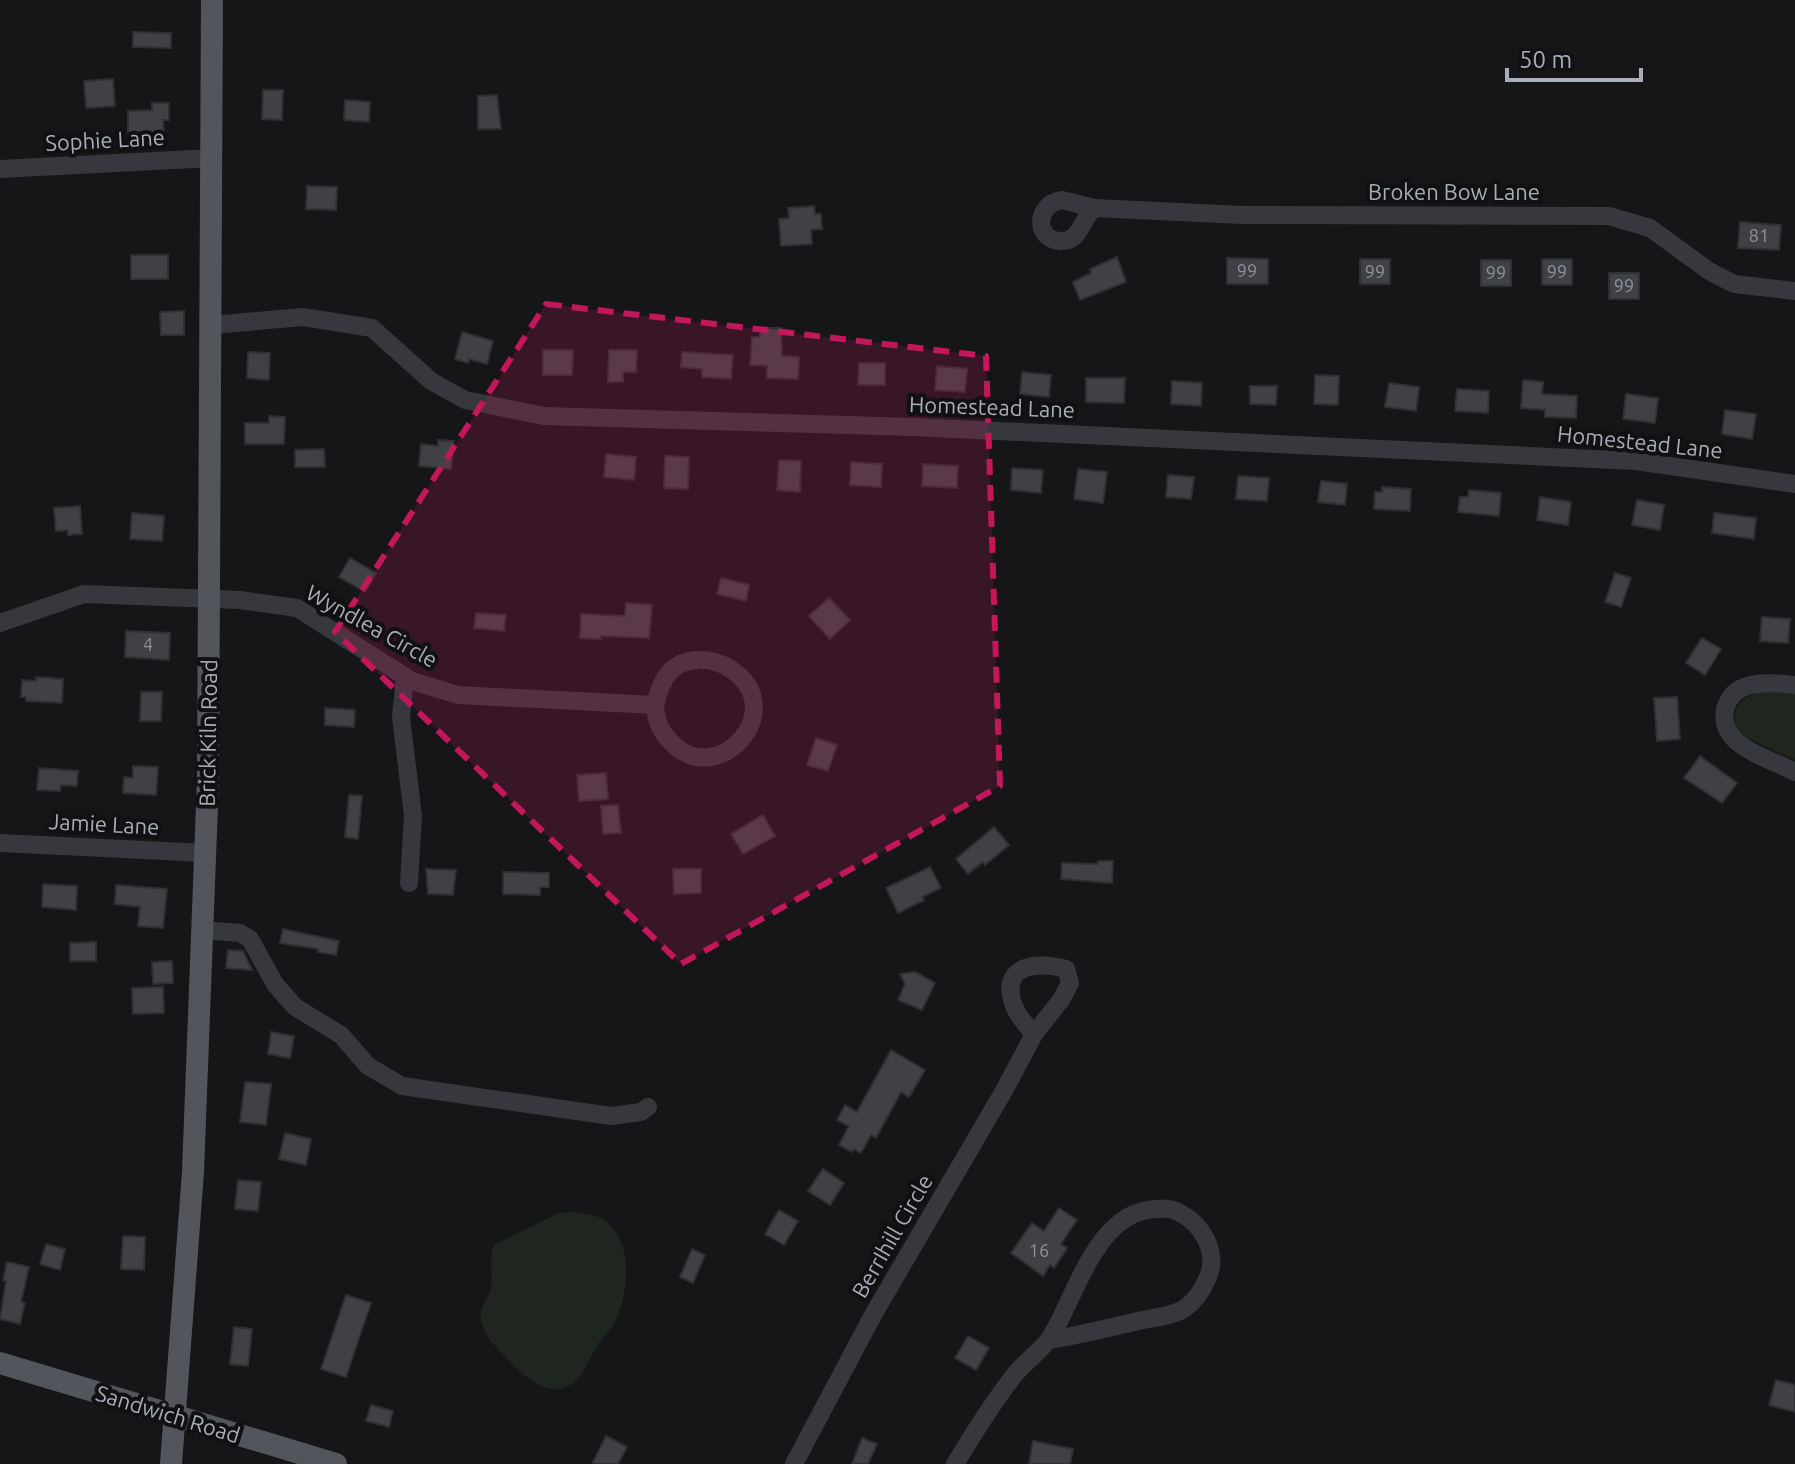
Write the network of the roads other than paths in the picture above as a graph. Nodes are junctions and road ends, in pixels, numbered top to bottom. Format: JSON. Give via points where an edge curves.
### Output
{"nodes":[{"id":1,"x":212,"y":0,"type":"edge"},
{"id":2,"x":213,"y":158,"type":"junction"},
{"id":3,"x":0,"y":169,"type":"edge"},
{"id":4,"x":1094,"y":208,"type":"dead end"},
{"id":5,"x":1795,"y":291,"type":"edge"},
{"id":6,"x":212,"y":325,"type":"junction"},
{"id":7,"x":1795,"y":484,"type":"edge"},
{"id":8,"x":209,"y":599,"type":"junction"},
{"id":9,"x":0,"y":623,"type":"edge"},
{"id":10,"x":405,"y":677,"type":"junction"},
{"id":11,"x":1795,"y":685,"type":"edge"},
{"id":12,"x":655,"y":705,"type":"junction"},
{"id":13,"x":1795,"y":772,"type":"edge"},
{"id":14,"x":0,"y":843,"type":"edge"},
{"id":15,"x":205,"y":853,"type":"junction"},
{"id":16,"x":409,"y":883,"type":"dead end"},
{"id":17,"x":202,"y":930,"type":"junction"},
{"id":18,"x":1034,"y":1034,"type":"dead end"},
{"id":19,"x":648,"y":1107,"type":"dead end"},
{"id":20,"x":1049,"y":1340,"type":"junction"},
{"id":21,"x":0,"y":1363,"type":"edge"},
{"id":22,"x":176,"y":1418,"type":"junction"},
{"id":23,"x":171,"y":1464,"type":"edge"},
{"id":24,"x":336,"y":1464,"type":"edge"},
{"id":25,"x":794,"y":1464,"type":"edge"},
{"id":26,"x":955,"y":1464,"type":"edge"}],
"edges":[{"from":1,"to":2,"type":"main road","name":"Brick Kiln Road"},
{"from":2,"to":3,"type":"street","name":"Sophie Lane"},
{"from":2,"to":6,"type":"main road","name":"Brick Kiln Road"},
{"from":4,"to":5,"type":"street","name":"Broken Bow Lane","via":[[1242,215],[1609,216],[1650,228],[1734,284]]},
{"from":6,"to":7,"type":"street","name":"Homestead Lane","via":[[303,317],[372,328],[431,381],[465,400],[544,416],[1636,461]]},
{"from":6,"to":8,"type":"main road","name":"Brick Kiln Road"},
{"from":8,"to":9,"type":"street","via":[[84,594]]},
{"from":8,"to":10,"type":"street","name":"Wyndlea Circle","via":[[297,608]]},
{"from":8,"to":15,"type":"main road","name":"Brick Kiln Road"},
{"from":10,"to":12,"type":"street","name":"Wyndlea Circle","via":[[458,695]]},
{"from":10,"to":16,"type":"street","via":[[401,717],[413,816]]},
{"from":11,"to":13,"type":"street","via":[[1746,686],[1727,703],[1724,716],[1734,740]]},
{"from":12,"to":12,"type":"street","via":[[672,669],[696,659],[714,660],[734,671],[751,692],[755,713],[749,732],[735,745],[698,759],[679,751],[661,732]]},
{"from":14,"to":15,"type":"street","name":"Jamie Lane"},
{"from":15,"to":17,"type":"main road","name":"Brick Kiln Road"},
{"from":17,"to":19,"type":"street","via":[[240,933],[250,939],[295,1007],[341,1035],[368,1066],[402,1086],[611,1116]]},
{"from":17,"to":22,"type":"main road","name":"Brick Kiln Road"},
{"from":18,"to":25,"type":"street","name":"BerrIhill Circle"},
{"from":20,"to":20,"type":"street","via":[[1112,1229],[1146,1209],[1163,1208],[1198,1226],[1212,1258],[1208,1277],[1182,1311]]},
{"from":20,"to":26,"type":"street","via":[[1017,1372]]},
{"from":21,"to":22,"type":"main road","name":"Sandwich Road"},
{"from":22,"to":23,"type":"main road","name":"Brick Kiln Road"},
{"from":22,"to":24,"type":"main road","name":"Sandwich Road"}]}
